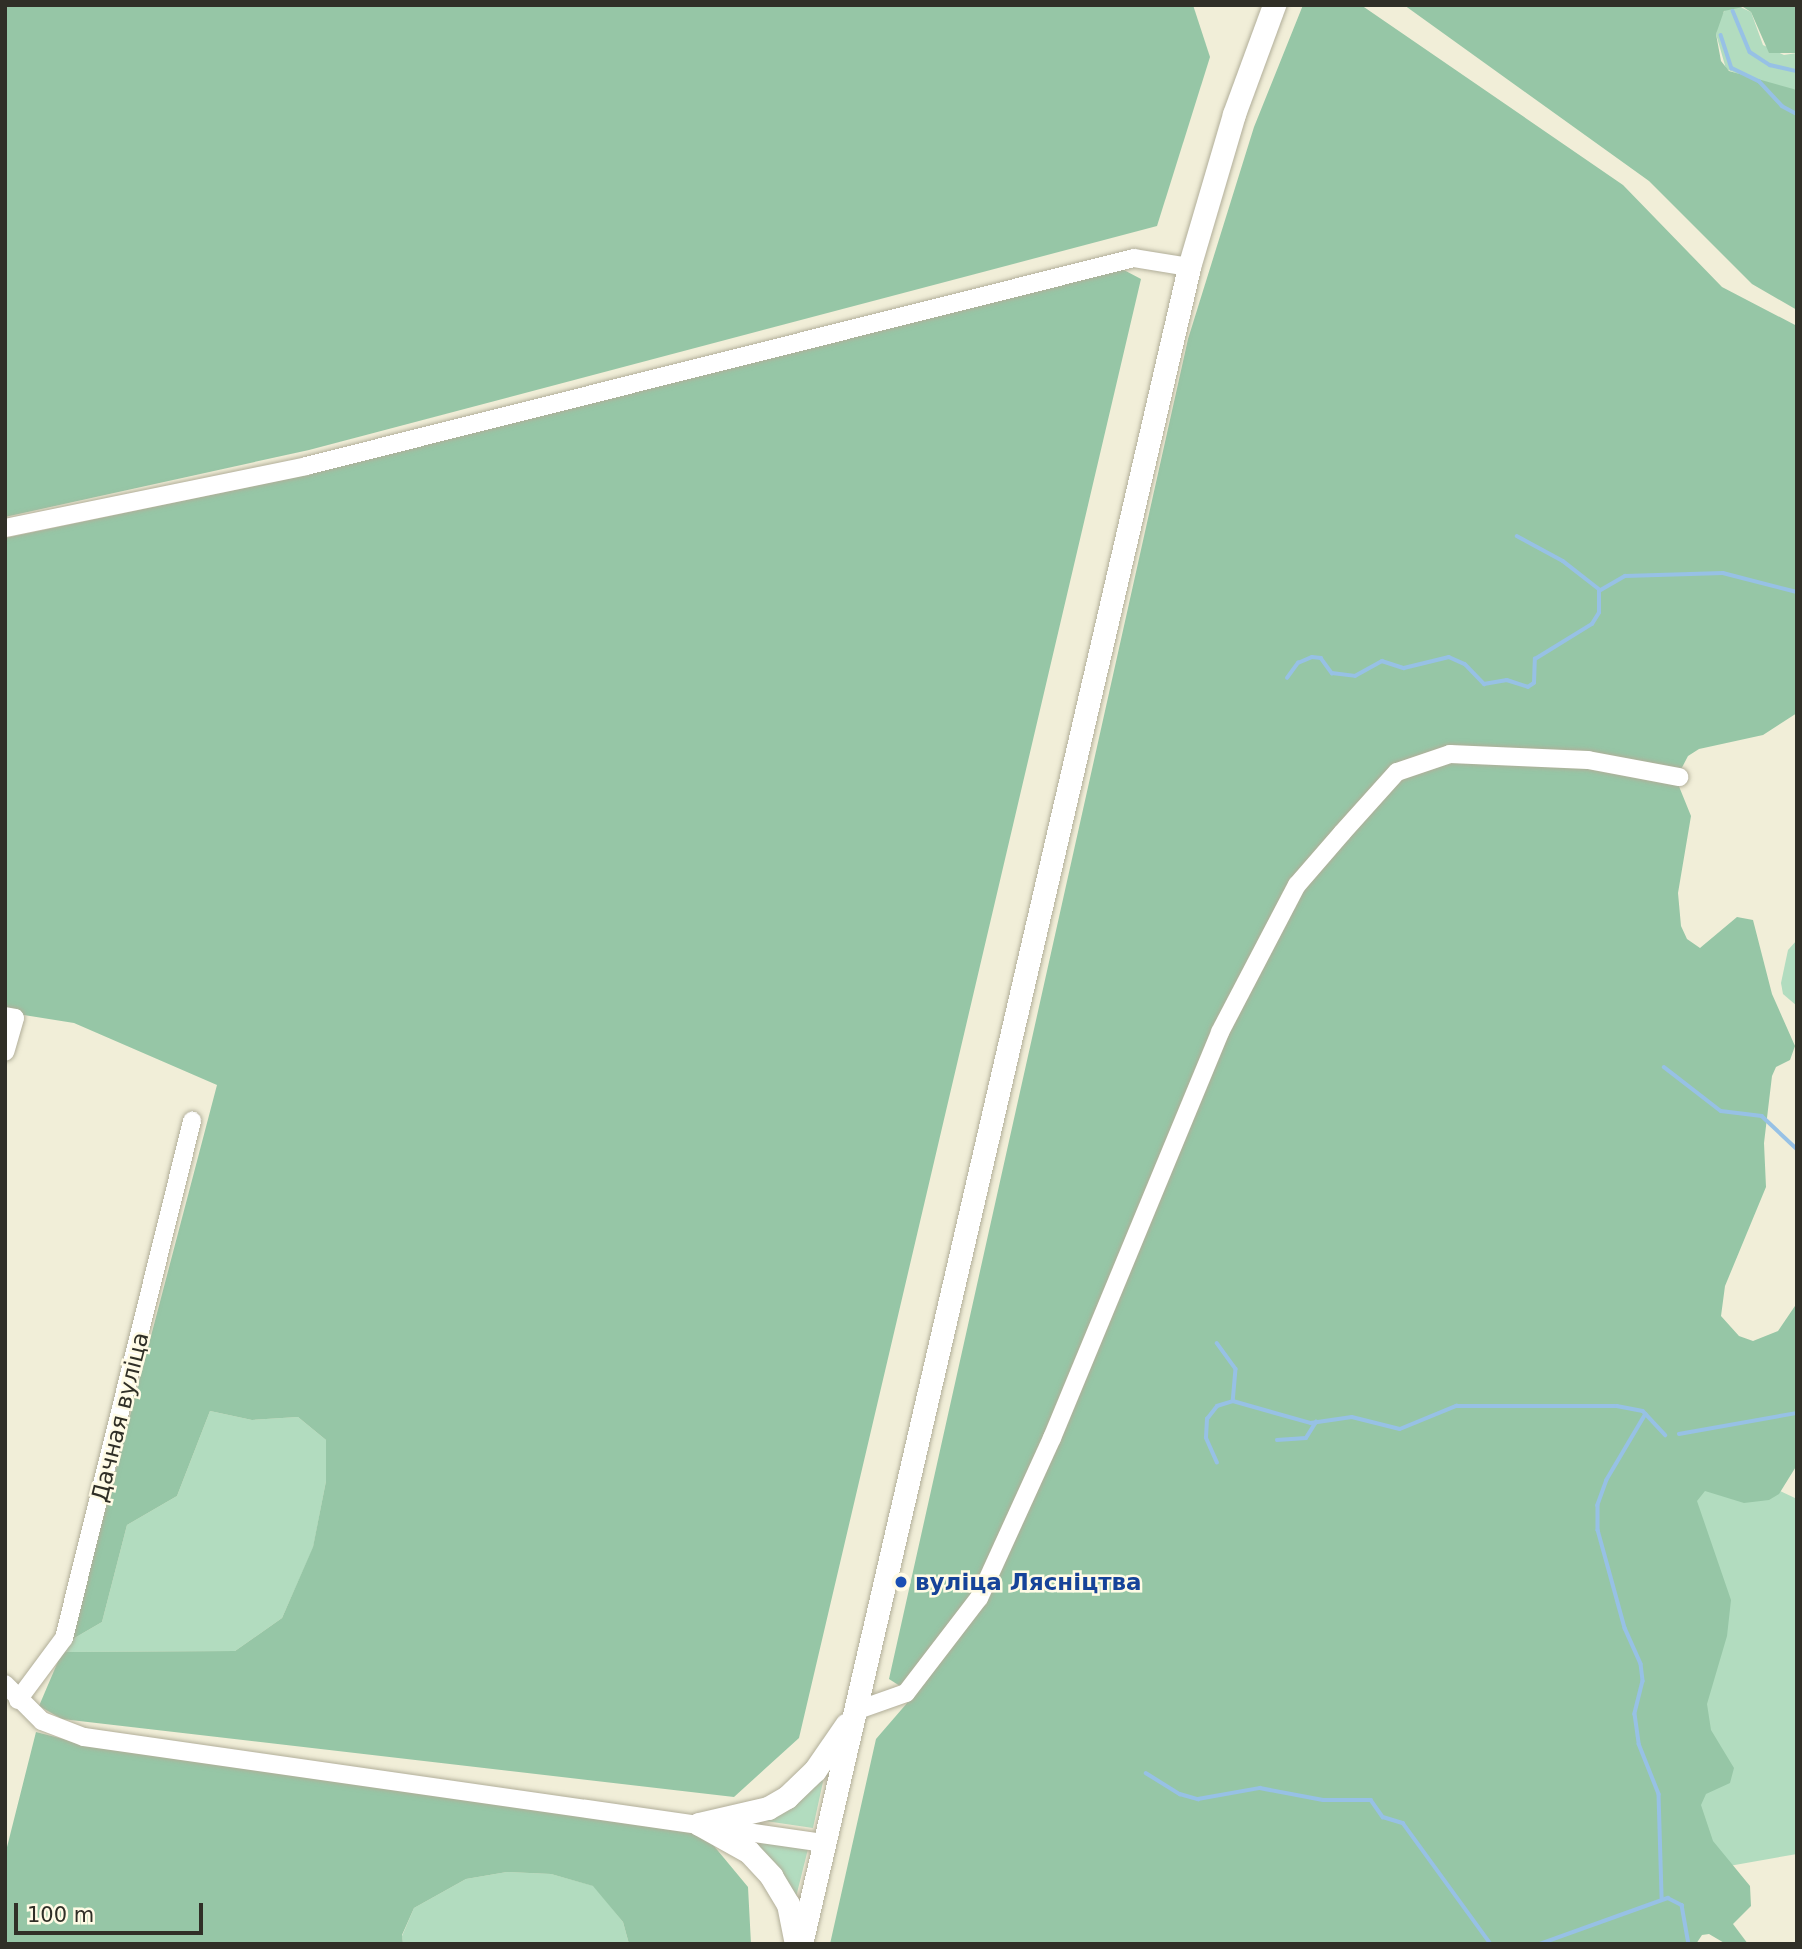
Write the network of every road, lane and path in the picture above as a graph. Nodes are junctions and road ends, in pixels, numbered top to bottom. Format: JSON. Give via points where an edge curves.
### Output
{"nodes":[{"id":1,"x":1274,"y":5,"type":"edge"},
{"id":2,"x":1189,"y":267,"type":"junction"},
{"id":3,"x":5,"y":528,"type":"edge"},
{"id":4,"x":1679,"y":777,"type":"dead end"},
{"id":5,"x":10,"y":1017,"type":"edge"},
{"id":6,"x":5,"y":1052,"type":"edge"},
{"id":7,"x":192,"y":1121,"type":"dead end"},
{"id":8,"x":5,"y":1684,"type":"edge"},
{"id":9,"x":18,"y":1700,"type":"junction"},
{"id":10,"x":855,"y":1711,"type":"junction"},
{"id":11,"x":699,"y":1824,"type":"junction"},
{"id":12,"x":824,"y":1843,"type":"junction"},
{"id":13,"x":798,"y":1944,"type":"edge"}],
"edges":[{"from":1,"to":2,"type":"main road","via":[[1234,114]]},
{"from":2,"to":3,"type":"street","via":[[1134,258],[306,466]]},
{"from":2,"to":10,"type":"main road"},
{"from":4,"to":10,"type":"street","via":[[1588,760],[1450,754],[1397,772],[1342,833],[1297,885],[1220,1032],[1052,1438],[979,1598],[906,1693]]},
{"from":5,"to":6,"type":"street"},
{"from":7,"to":9,"type":"street","name":"Дачная вуліца","via":[[64,1638]]},
{"from":8,"to":9,"type":"street"},
{"from":9,"to":11,"type":"street","via":[[52,1727],[84,1737]]},
{"from":10,"to":11,"type":"main road","via":[[816,1770],[787,1797],[768,1808]]},
{"from":10,"to":12,"type":"main road"},
{"from":11,"to":12,"type":"street"},
{"from":11,"to":13,"type":"main road","via":[[740,1846],[771,1876],[792,1914]]},
{"from":12,"to":13,"type":"main road"}]}
